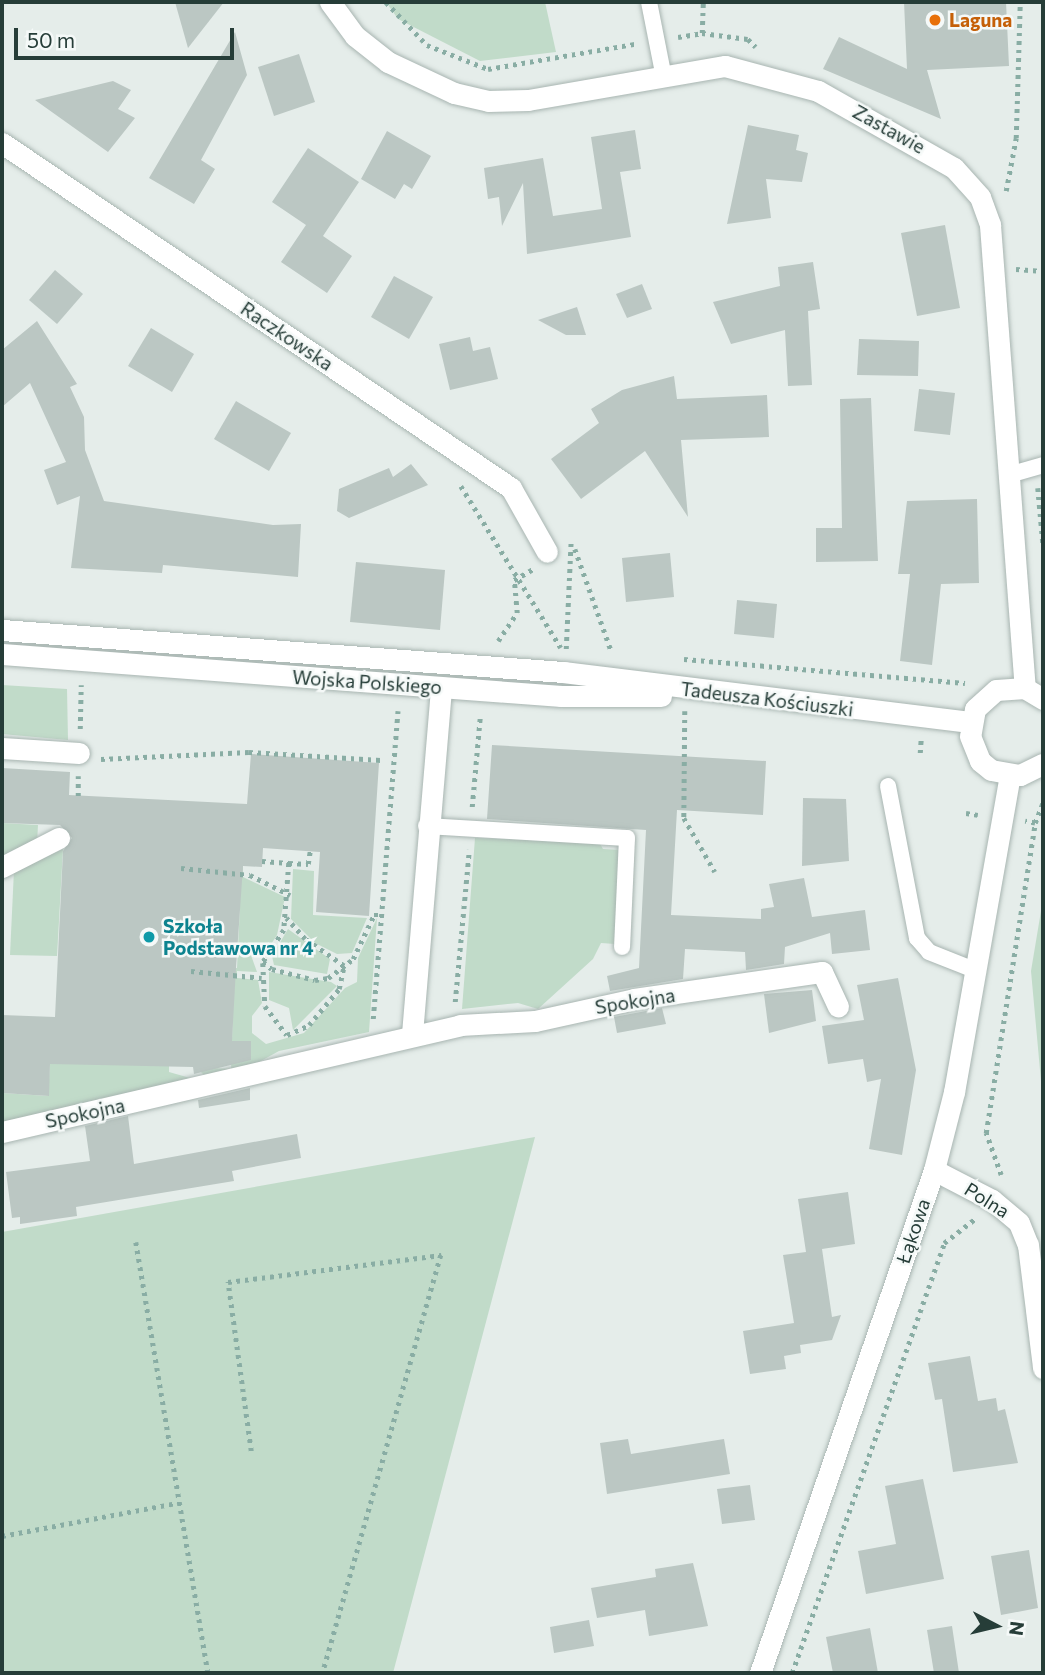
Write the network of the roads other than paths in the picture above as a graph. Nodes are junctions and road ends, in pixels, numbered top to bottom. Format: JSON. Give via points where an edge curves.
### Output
{"nodes":[{"id":1,"x":330,"y":2,"type":"edge"},
{"id":2,"x":649,"y":2,"type":"edge"},
{"id":3,"x":663,"y":73,"type":"junction"},
{"id":4,"x":2,"y":143,"type":"edge"},
{"id":5,"x":1043,"y":465,"type":"edge"},
{"id":6,"x":1012,"y":474,"type":"junction"},
{"id":7,"x":549,"y":557,"type":"road end"},
{"id":8,"x":2,"y":629,"type":"edge"},
{"id":9,"x":2,"y":654,"type":"edge"},
{"id":10,"x":564,"y":663,"type":"joint"},
{"id":11,"x":441,"y":687,"type":"junction"},
{"id":12,"x":1034,"y":694,"type":"edge"},
{"id":13,"x":733,"y":696,"type":"junction"},
{"id":14,"x":970,"y":722,"type":"junction"},
{"id":15,"x":2,"y":748,"type":"edge"},
{"id":16,"x":86,"y":756,"type":"road end"},
{"id":17,"x":1043,"y":764,"type":"edge"},
{"id":18,"x":1010,"y":775,"type":"junction"},
{"id":19,"x":888,"y":786,"type":"dead end"},
{"id":20,"x":426,"y":826,"type":"junction"},
{"id":21,"x":59,"y":838,"type":"dead end"},
{"id":22,"x":2,"y":867,"type":"edge"},
{"id":23,"x":622,"y":947,"type":"dead end"},
{"id":24,"x":977,"y":971,"type":"junction"},
{"id":25,"x":838,"y":1006,"type":"dead end"},
{"id":26,"x":412,"y":1034,"type":"junction"},
{"id":27,"x":2,"y":1132,"type":"edge"},
{"id":28,"x":934,"y":1170,"type":"junction"},
{"id":29,"x":1043,"y":1368,"type":"edge"},
{"id":30,"x":760,"y":1673,"type":"edge"}],
"edges":[{"from":1,"to":3,"type":"street","name":"Zastawie","via":[[355,36],[388,62],[454,93],[488,101],[528,100]]},
{"from":2,"to":3,"type":"lane"},
{"from":3,"to":6,"type":"street","name":"Zastawie","via":[[725,66],[818,91],[927,148],[980,197],[990,225]]},
{"from":4,"to":7,"type":"street","name":"Raczkowska","via":[[511,488]]},
{"from":5,"to":6,"type":"lane"},
{"from":6,"to":12,"type":"street","name":"Zastawie"},
{"from":8,"to":10,"type":"street","name":"Wojska Polskiego"},
{"from":9,"to":11,"type":"street","name":"Wojska Polskiego"},
{"from":10,"to":13,"type":"street","name":"Tadeusza Kościuszki"},
{"from":11,"to":13,"type":"street","name":"Wojska Polskiego","via":[[575,697]]},
{"from":11,"to":20,"type":"street"},
{"from":12,"to":14,"type":"street","via":[[996,690],[984,698]]},
{"from":13,"to":14,"type":"street","name":"Tadeusza Kościuszki"},
{"from":14,"to":18,"type":"street","via":[[980,761]]},
{"from":15,"to":16,"type":"street"},
{"from":17,"to":18,"type":"street"},
{"from":18,"to":24,"type":"street","name":"Łąkowa"},
{"from":19,"to":24,"type":"lane","via":[[917,937],[929,952]]},
{"from":20,"to":23,"type":"lane","via":[[627,838]]},
{"from":20,"to":26,"type":"street"},
{"from":21,"to":22,"type":"street"},
{"from":24,"to":28,"type":"street","name":"Łąkowa"},
{"from":25,"to":26,"type":"street","name":"Spokojna","via":[[822,972],[634,999],[535,1021]]},
{"from":26,"to":27,"type":"street","name":"Spokojna"},
{"from":28,"to":29,"type":"street","name":"Polna","via":[[992,1200],[1019,1223],[1028,1245]]},
{"from":28,"to":30,"type":"street","name":"Łąkowa"}]}
